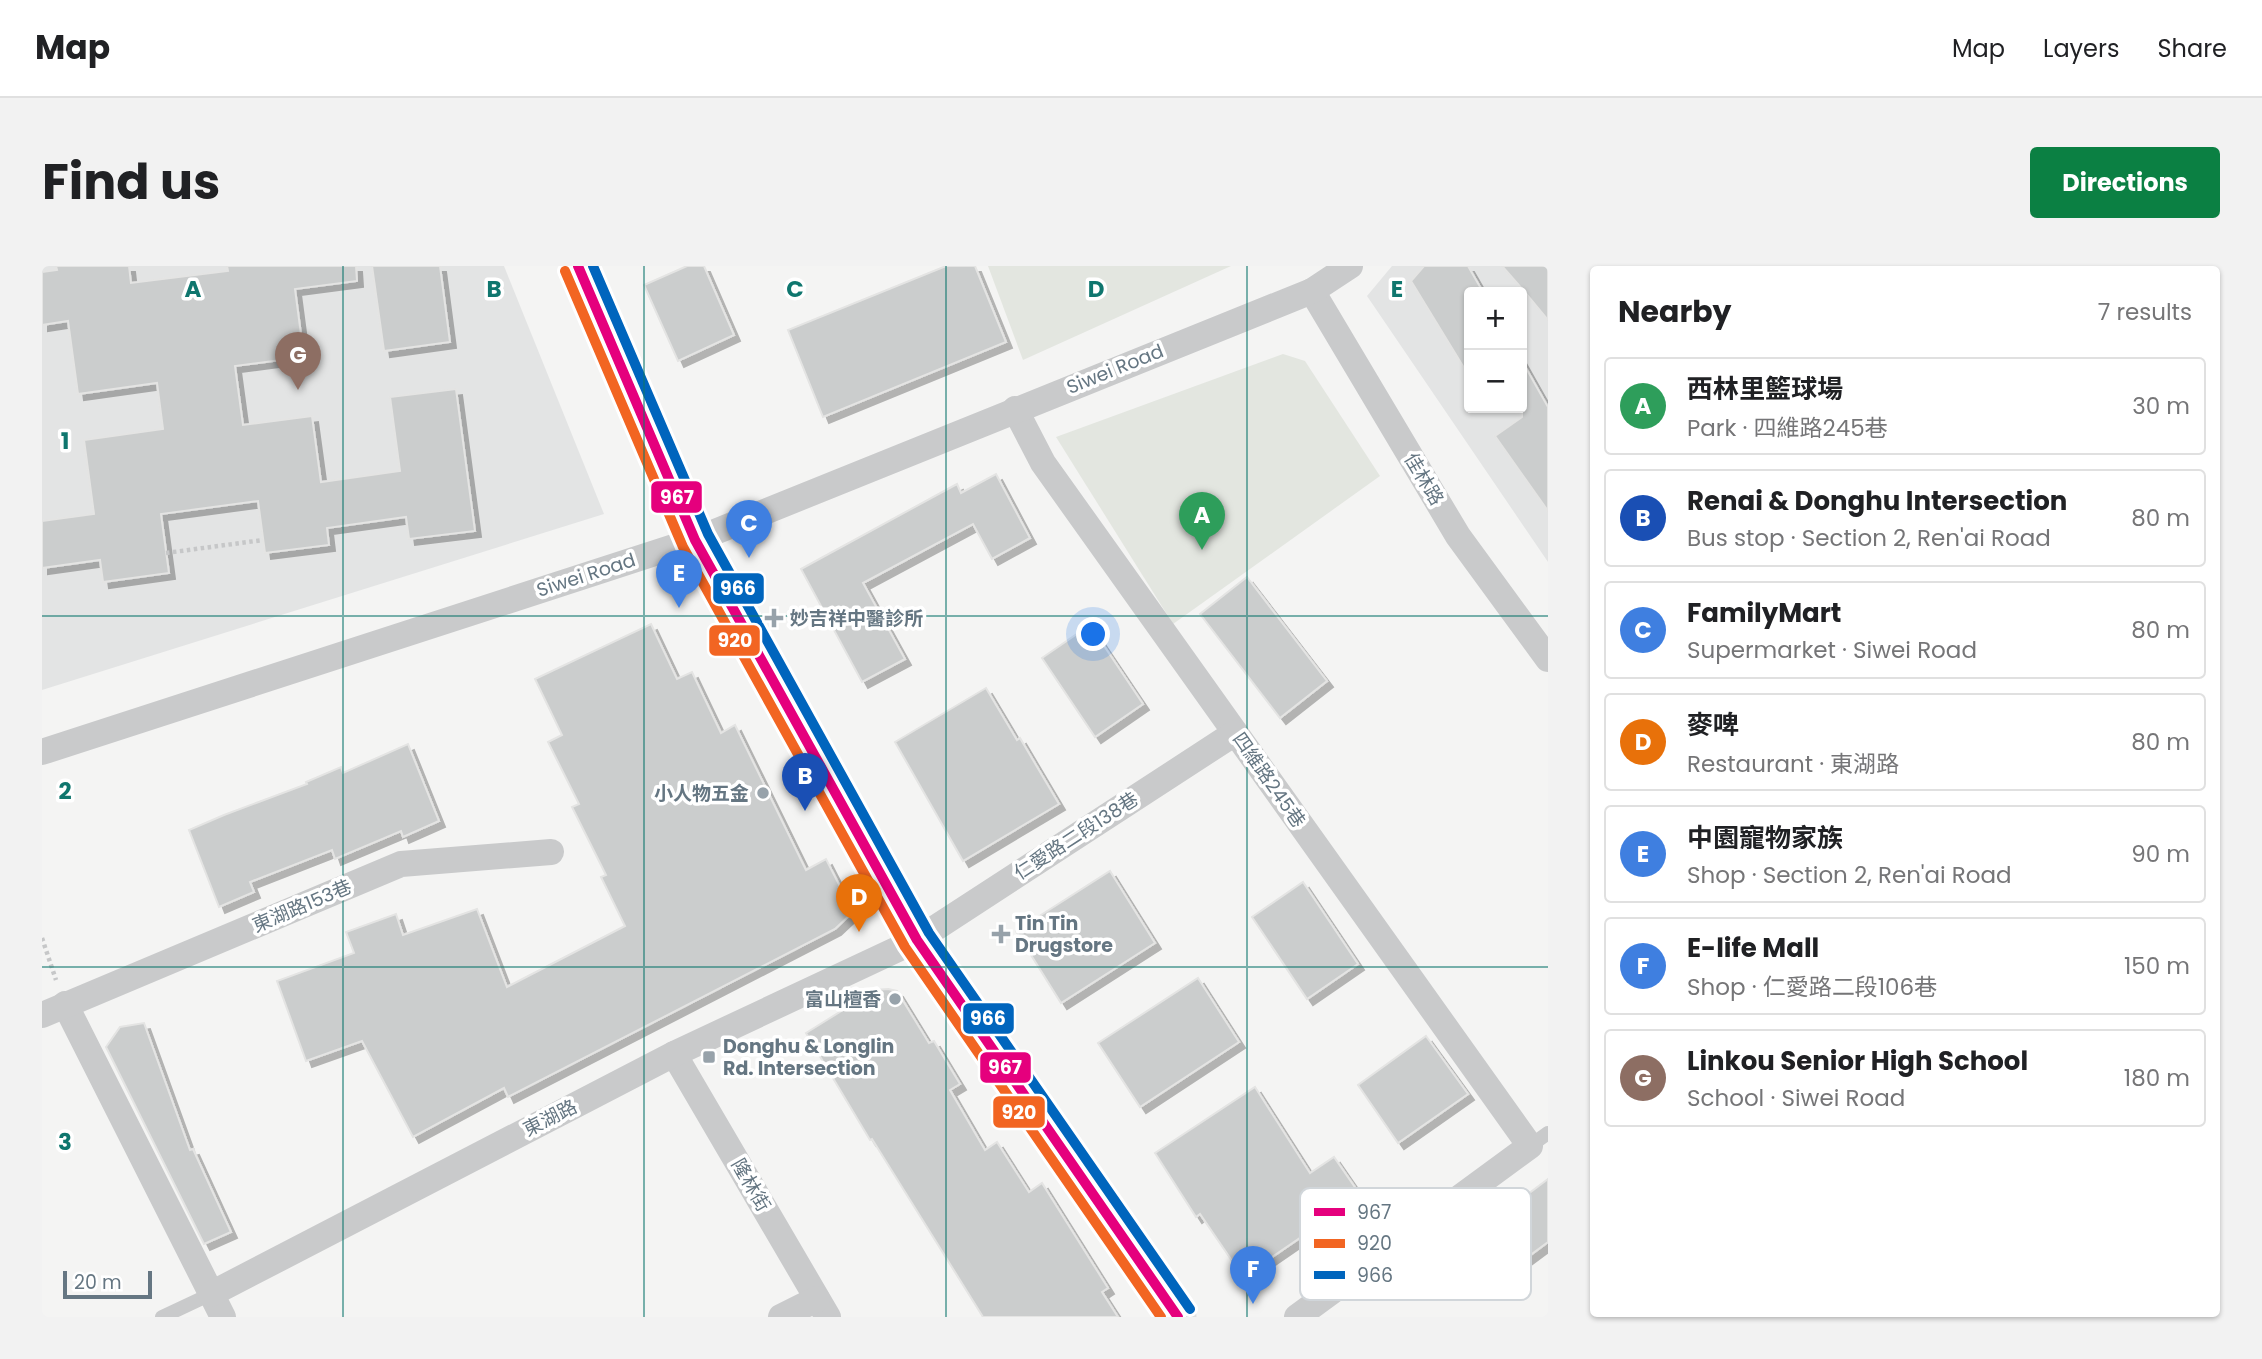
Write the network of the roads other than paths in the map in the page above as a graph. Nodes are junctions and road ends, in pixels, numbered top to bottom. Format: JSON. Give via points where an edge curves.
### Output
{"nodes":[{"id":1,"x":578,"y":266,"type":"edge"},
{"id":2,"x":1350,"y":266,"type":"edge"},
{"id":3,"x":1312,"y":291,"type":"junction"},
{"id":4,"x":1015,"y":409,"type":"junction"},
{"id":5,"x":695,"y":540,"type":"junction"},
{"id":6,"x":1548,"y":659,"type":"edge"},
{"id":7,"x":1235,"y":733,"type":"junction"},
{"id":8,"x":42,"y":752,"type":"edge"},
{"id":9,"x":551,"y":852,"type":"dead end"},
{"id":10,"x":917,"y":940,"type":"junction"},
{"id":11,"x":53,"y":1009,"type":"edge"},
{"id":12,"x":674,"y":1054,"type":"junction"},
{"id":13,"x":1539,"y":1139,"type":"edge"},
{"id":14,"x":1472,"y":1188,"type":"edge"},
{"id":15,"x":1320,"y":1300,"type":"edge"},
{"id":16,"x":217,"y":1305,"type":"edge"},
{"id":17,"x":822,"y":1308,"type":"edge"},
{"id":18,"x":162,"y":1317,"type":"edge"},
{"id":19,"x":781,"y":1317,"type":"edge"},
{"id":20,"x":1178,"y":1317,"type":"edge"},
{"id":21,"x":1297,"y":1317,"type":"edge"}],
"edges":[{"from":1,"to":5,"type":"main road"},
{"from":2,"to":3,"type":"street","name":"Siwei Road"},
{"from":3,"to":4,"type":"street","name":"Siwei Road"},
{"from":3,"to":6,"type":"street","name":"佳林路","via":[[1458,536]]},
{"from":4,"to":5,"type":"street","name":"Siwei Road"},
{"from":4,"to":7,"type":"street","name":"四維路245巷","via":[[1043,463]]},
{"from":5,"to":8,"type":"street","name":"Siwei Road"},
{"from":5,"to":10,"type":"main road"},
{"from":7,"to":10,"type":"street","name":"仁愛路二段138巷"},
{"from":7,"to":13,"type":"street","name":"四維路245巷"},
{"from":9,"to":11,"type":"street","name":"東湖路153巷","via":[[401,864]]},
{"from":10,"to":12,"type":"street","name":"東湖路"},
{"from":10,"to":20,"type":"main road"},
{"from":11,"to":16,"type":"street"},
{"from":12,"to":16,"type":"street","name":"東湖路"},
{"from":12,"to":17,"type":"street","name":"隆林街"},
{"from":13,"to":14,"type":"street"},
{"from":15,"to":21,"type":"street"},
{"from":16,"to":18,"type":"lane"},
{"from":17,"to":19,"type":"street"}]}
